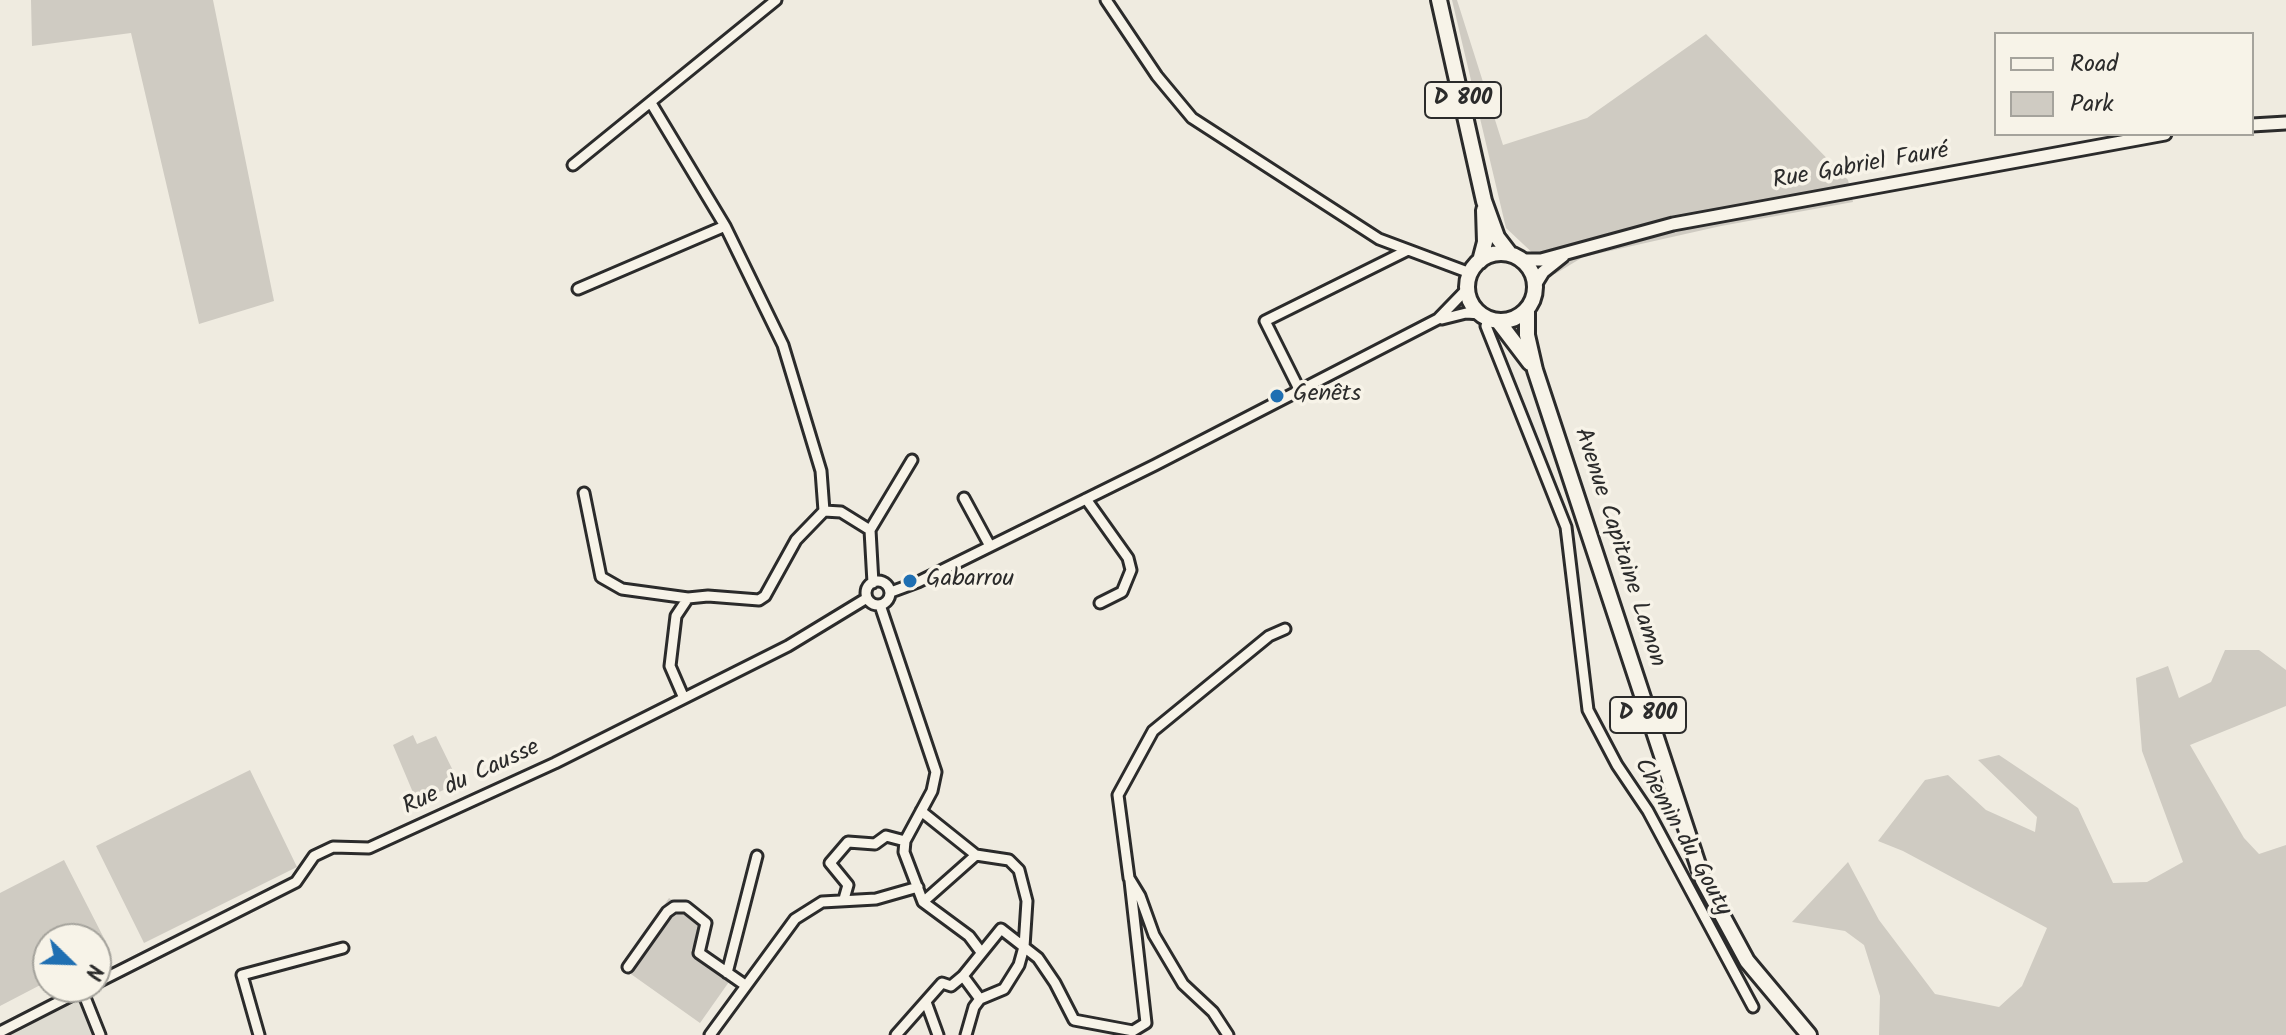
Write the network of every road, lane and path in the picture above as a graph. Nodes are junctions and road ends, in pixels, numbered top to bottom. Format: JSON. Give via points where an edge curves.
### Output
{"nodes":[{"id":1,"x":776,"y":0,"type":"edge"},
{"id":2,"x":1106,"y":0,"type":"edge"},
{"id":3,"x":1439,"y":0,"type":"edge"},
{"id":4,"x":651,"y":103,"type":"junction"},
{"id":5,"x":2286,"y":123,"type":"edge"},
{"id":6,"x":2254,"y":125,"type":"edge"},
{"id":7,"x":2154,"y":136,"type":"edge"},
{"id":8,"x":573,"y":165,"type":"dead end"},
{"id":9,"x":1484,"y":201,"type":"junction"},
{"id":10,"x":725,"y":226,"type":"junction"},
{"id":11,"x":1406,"y":251,"type":"junction"},
{"id":12,"x":1567,"y":253,"type":"junction"},
{"id":13,"x":1516,"y":257,"type":"junction"},
{"id":14,"x":1475,"y":267,"type":"junction"},
{"id":15,"x":1535,"y":285,"type":"junction"},
{"id":16,"x":578,"y":289,"type":"dead end"},
{"id":17,"x":1467,"y":289,"type":"junction"},
{"id":18,"x":1527,"y":309,"type":"junction"},
{"id":19,"x":1489,"y":318,"type":"junction"},
{"id":20,"x":1438,"y":319,"type":"junction"},
{"id":21,"x":1535,"y":370,"type":"junction"},
{"id":22,"x":1300,"y":391,"type":"junction"},
{"id":23,"x":912,"y":460,"type":"dead end"},
{"id":24,"x":584,"y":493,"type":"dead end"},
{"id":25,"x":964,"y":498,"type":"dead end"},
{"id":26,"x":1086,"y":499,"type":"junction"},
{"id":27,"x":824,"y":511,"type":"junction"},
{"id":28,"x":870,"y":530,"type":"junction"},
{"id":29,"x":990,"y":546,"type":"junction"},
{"id":30,"x":873,"y":583,"type":"junction"},
{"id":31,"x":891,"y":592,"type":"junction"},
{"id":32,"x":688,"y":598,"type":"junction"},
{"id":33,"x":867,"y":598,"type":"junction"},
{"id":34,"x":1100,"y":603,"type":"dead end"},
{"id":35,"x":880,"y":605,"type":"junction"},
{"id":36,"x":1285,"y":629,"type":"dead end"},
{"id":37,"x":683,"y":696,"type":"junction"},
{"id":38,"x":921,"y":811,"type":"junction"},
{"id":39,"x":905,"y":841,"type":"junction"},
{"id":40,"x":976,"y":855,"type":"junction"},
{"id":41,"x":757,"y":856,"type":"dead end"},
{"id":42,"x":1129,"y":878,"type":"junction"},
{"id":43,"x":918,"y":887,"type":"junction"},
{"id":44,"x":844,"y":899,"type":"junction"},
{"id":45,"x":923,"y":902,"type":"junction"},
{"id":46,"x":1024,"y":947,"type":"junction"},
{"id":47,"x":343,"y":948,"type":"dead end"},
{"id":48,"x":981,"y":952,"type":"junction"},
{"id":49,"x":628,"y":967,"type":"dead end"},
{"id":50,"x":727,"y":973,"type":"junction"},
{"id":51,"x":112,"y":975,"type":"edge"},
{"id":52,"x":963,"y":976,"type":"junction"},
{"id":53,"x":745,"y":985,"type":"junction"},
{"id":54,"x":980,"y":999,"type":"junction"},
{"id":55,"x":926,"y":1002,"type":"junction"},
{"id":56,"x":56,"y":1003,"type":"edge"},
{"id":57,"x":90,"y":1003,"type":"edge"},
{"id":58,"x":1753,"y":1007,"type":"dead end"},
{"id":59,"x":0,"y":1032,"type":"edge"},
{"id":60,"x":100,"y":1035,"type":"edge"},
{"id":61,"x":259,"y":1035,"type":"edge"},
{"id":62,"x":710,"y":1035,"type":"edge"},
{"id":63,"x":896,"y":1035,"type":"edge"},
{"id":64,"x":938,"y":1035,"type":"edge"},
{"id":65,"x":966,"y":1035,"type":"edge"},
{"id":66,"x":1228,"y":1035,"type":"edge"},
{"id":67,"x":1809,"y":1035,"type":"edge"}],
"edges":[{"from":1,"to":4,"type":"street"},
{"from":2,"to":11,"type":"street","via":[[1192,118],[1379,239]]},
{"from":3,"to":9,"type":"main road","number":"D 800"},
{"from":4,"to":8,"type":"street"},
{"from":4,"to":10,"type":"street"},
{"from":5,"to":6,"type":"street"},
{"from":7,"to":12,"type":"street","name":"Rue Gabriel Fauré","via":[[1673,224]]},
{"from":9,"to":13,"type":"main road","number":"D 800","via":[[1497,237]]},
{"from":9,"to":14,"type":"main road","number":"D 800","via":[[1485,242]]},
{"from":10,"to":16,"type":"street"},
{"from":10,"to":27,"type":"street","via":[[783,345],[821,471]]},
{"from":11,"to":14,"type":"street"},
{"from":11,"to":22,"type":"street","via":[[1265,321]]},
{"from":12,"to":13,"type":"street","name":"Rue Gabriel Fauré","via":[[1536,261]]},
{"from":12,"to":15,"type":"street","name":"Rue Gabriel Fauré"},
{"from":13,"to":14,"type":"main road","via":[[1489,256]]},
{"from":13,"to":15,"type":"main road"},
{"from":14,"to":17,"type":"main road"},
{"from":15,"to":18,"type":"main road"},
{"from":17,"to":19,"type":"main road"},
{"from":17,"to":20,"type":"street"},
{"from":18,"to":19,"type":"main road","via":[[1509,320]]},
{"from":18,"to":21,"type":"main road","name":"Avenue Capitaine Lamon","number":"D 800"},
{"from":19,"to":20,"type":"street","via":[[1466,313]]},
{"from":19,"to":21,"type":"main road","name":"Avenue Capitaine Lamon","number":"D 800"},
{"from":19,"to":58,"type":"street","name":"Chemin du Gouty","via":[[1486,326],[1566,527],[1588,710]]},
{"from":20,"to":22,"type":"street"},
{"from":21,"to":67,"type":"main road","name":"Avenue Capitaine Lamon","number":"D 800","via":[[1703,880],[1757,977]]},
{"from":22,"to":26,"type":"street"},
{"from":23,"to":28,"type":"street"},
{"from":24,"to":32,"type":"street","via":[[601,577],[622,589]]},
{"from":25,"to":29,"type":"street"},
{"from":26,"to":29,"type":"street"},
{"from":26,"to":34,"type":"street","via":[[1131,570],[1122,592]]},
{"from":27,"to":28,"type":"street","via":[[841,512]]},
{"from":27,"to":32,"type":"street","via":[[796,540],[759,600]]},
{"from":28,"to":30,"type":"street"},
{"from":29,"to":31,"type":"street"},
{"from":30,"to":31,"type":"street","via":[[884,583]]},
{"from":30,"to":33,"type":"street"},
{"from":31,"to":35,"type":"street"},
{"from":32,"to":37,"type":"street","via":[[676,616],[670,666]]},
{"from":33,"to":35,"type":"street"},
{"from":33,"to":37,"type":"street","name":"Rue du Causse","via":[[788,646]]},
{"from":35,"to":38,"type":"street","via":[[936,772]]},
{"from":36,"to":42,"type":"street","via":[[1269,636],[1146,741],[1118,795]]},
{"from":37,"to":51,"type":"street","name":"Rue du Causse","via":[[390,840],[369,848],[333,847],[314,856],[296,882]]},
{"from":38,"to":39,"type":"street"},
{"from":38,"to":40,"type":"street"},
{"from":39,"to":43,"type":"street"},
{"from":39,"to":44,"type":"street","via":[[886,836],[875,844],[848,842],[830,863],[848,885]]},
{"from":40,"to":45,"type":"street"},
{"from":40,"to":46,"type":"street","via":[[1009,860],[1019,870],[1027,901]]},
{"from":41,"to":50,"type":"street"},
{"from":42,"to":46,"type":"street","via":[[1146,1023],[1133,1031],[1074,1020],[1038,958]]},
{"from":42,"to":66,"type":"street","via":[[1162,951]]},
{"from":43,"to":44,"type":"street","via":[[876,899]]},
{"from":43,"to":45,"type":"street"},
{"from":44,"to":53,"type":"street","via":[[822,902],[795,919]]},
{"from":45,"to":48,"type":"street","via":[[969,936]]},
{"from":46,"to":48,"type":"street","via":[[1001,929]]},
{"from":46,"to":54,"type":"street","via":[[1004,989]]},
{"from":47,"to":61,"type":"street","via":[[242,975]]},
{"from":48,"to":52,"type":"street"},
{"from":49,"to":50,"type":"street","via":[[667,912],[686,907],[706,923],[699,953]]},
{"from":50,"to":53,"type":"street"},
{"from":52,"to":54,"type":"street"},
{"from":52,"to":55,"type":"street","via":[[951,986],[942,983]]},
{"from":53,"to":62,"type":"street"},
{"from":54,"to":65,"type":"street"},
{"from":55,"to":63,"type":"street"},
{"from":55,"to":64,"type":"street"},
{"from":56,"to":59,"type":"street"},
{"from":57,"to":60,"type":"street"}]}
